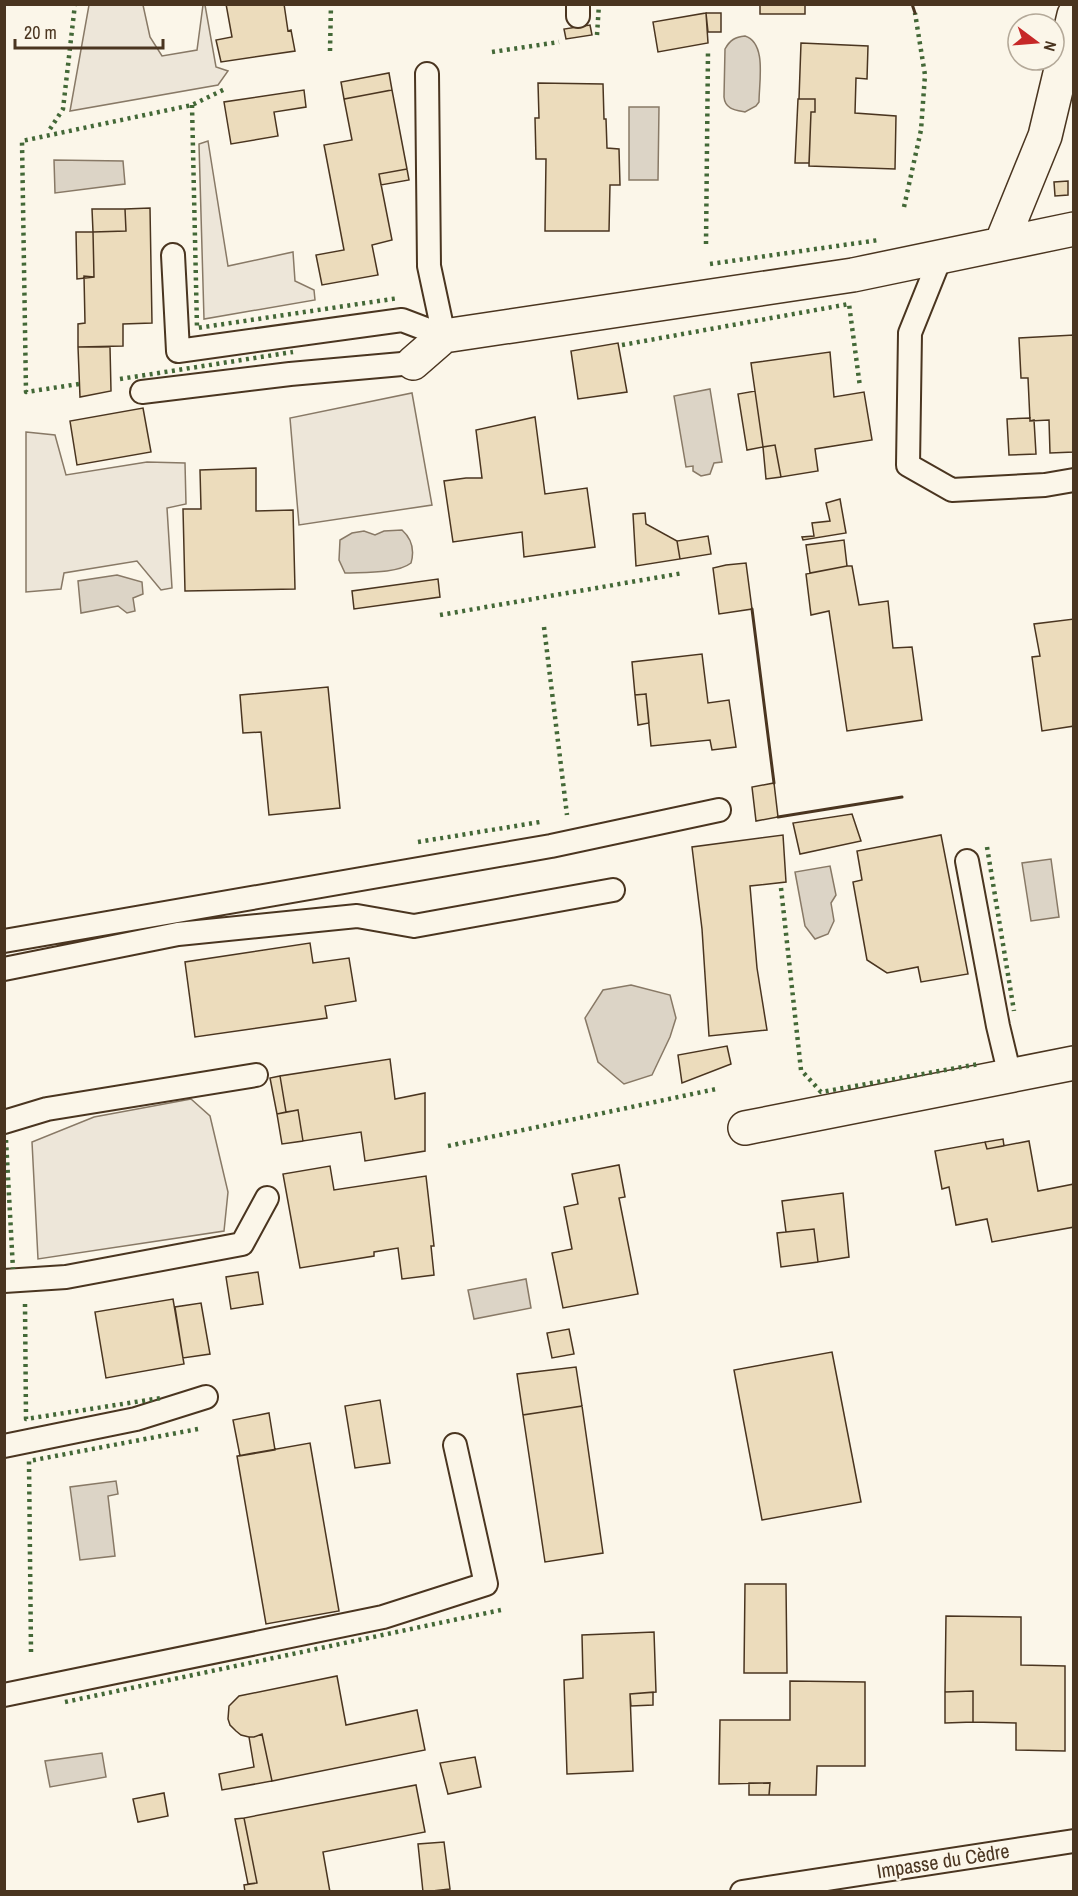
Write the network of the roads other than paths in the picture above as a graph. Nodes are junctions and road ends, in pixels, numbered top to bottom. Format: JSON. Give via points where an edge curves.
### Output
{"nodes":[{"id":1,"x":1062,"y":4,"type":"edge"},
{"id":2,"x":1074,"y":15,"type":"edge"},
{"id":3,"x":427,"y":74,"type":"dead end"},
{"id":4,"x":1074,"y":229,"type":"edge"},
{"id":5,"x":1001,"y":244,"type":"junction"},
{"id":6,"x":173,"y":255,"type":"dead end"},
{"id":7,"x":941,"y":256,"type":"junction"},
{"id":8,"x":444,"y":336,"type":"junction"},
{"id":9,"x":413,"y":363,"type":"joint"},
{"id":10,"x":142,"y":392,"type":"dead end"},
{"id":11,"x":1074,"y":480,"type":"edge"},
{"id":12,"x":719,"y":810,"type":"dead end"},
{"id":13,"x":966,"y":861,"type":"dead end"},
{"id":14,"x":613,"y":891,"type":"dead end"},
{"id":15,"x":4,"y":941,"type":"edge"},
{"id":16,"x":4,"y":969,"type":"edge"},
{"id":17,"x":1074,"y":1063,"type":"edge"},
{"id":18,"x":256,"y":1075,"type":"dead end"},
{"id":19,"x":1010,"y":1076,"type":"junction"},
{"id":20,"x":4,"y":1122,"type":"edge"},
{"id":21,"x":745,"y":1128,"type":"dead end"},
{"id":22,"x":267,"y":1198,"type":"dead end"},
{"id":23,"x":4,"y":1281,"type":"edge"},
{"id":24,"x":206,"y":1396,"type":"dead end"},
{"id":25,"x":455,"y":1445,"type":"dead end"},
{"id":26,"x":4,"y":1446,"type":"edge"},
{"id":27,"x":4,"y":1695,"type":"edge"},
{"id":28,"x":1074,"y":1842,"type":"edge"},
{"id":29,"x":741,"y":1892,"type":"edge"}],
"edges":[{"from":1,"to":2,"type":"street"},
{"from":2,"to":5,"type":"street","via":[[1045,136]]},
{"from":3,"to":8,"type":"lane","via":[[429,266]]},
{"from":4,"to":5,"type":"street"},
{"from":5,"to":7,"type":"street"},
{"from":6,"to":8,"type":"lane","via":[[178,351],[402,320]]},
{"from":7,"to":8,"type":"street","via":[[853,275]]},
{"from":7,"to":11,"type":"lane","via":[[910,333],[908,465],[952,490]]},
{"from":8,"to":9,"type":"street"},
{"from":9,"to":10,"type":"lane"},
{"from":12,"to":15,"type":"lane","via":[[550,846]]},
{"from":13,"to":19,"type":"lane"},
{"from":14,"to":16,"type":"lane","via":[[414,926],[357,916],[178,934]]},
{"from":17,"to":19,"type":"street"},
{"from":18,"to":20,"type":"lane","via":[[47,1109]]},
{"from":19,"to":21,"type":"street"},
{"from":22,"to":23,"type":"lane","via":[[242,1244],[66,1277]]},
{"from":24,"to":26,"type":"lane","via":[[136,1419]]},
{"from":25,"to":27,"type":"lane","via":[[486,1584],[383,1617]]},
{"from":28,"to":29,"type":"lane","name":"Impasse du Cèdre"}]}
